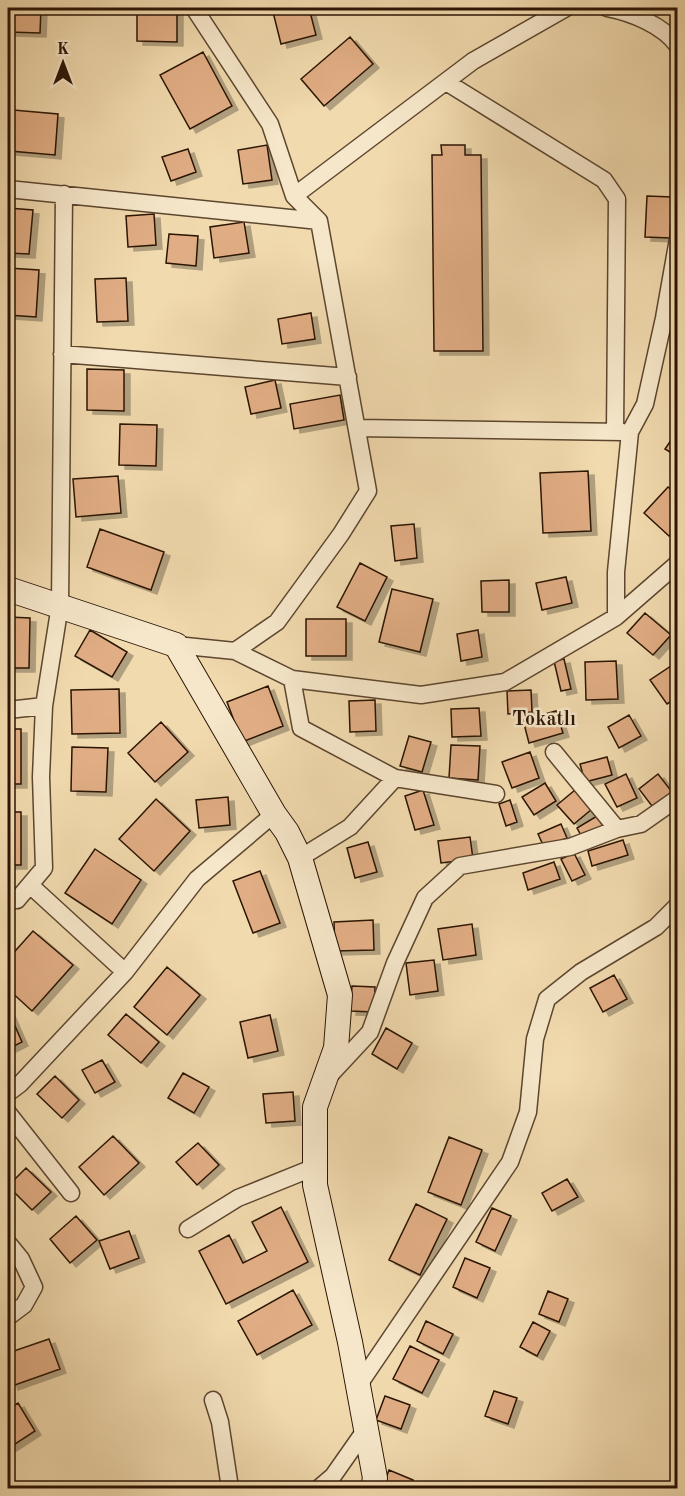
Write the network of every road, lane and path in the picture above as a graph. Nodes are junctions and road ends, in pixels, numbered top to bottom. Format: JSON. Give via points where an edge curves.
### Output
{"nodes":[{"id":1,"x":194,"y":8,"type":"edge"},
{"id":2,"x":566,"y":8,"type":"edge"},
{"id":3,"x":607,"y":8,"type":"edge"},
{"id":4,"x":678,"y":46,"type":"edge"},
{"id":5,"x":446,"y":82,"type":"junction"},
{"id":6,"x":8,"y":189,"type":"edge"},
{"id":7,"x":64,"y":194,"type":"junction"},
{"id":8,"x":294,"y":196,"type":"junction"},
{"id":9,"x":319,"y":221,"type":"junction"},
{"id":10,"x":678,"y":239,"type":"edge"},
{"id":11,"x":62,"y":354,"type":"junction"},
{"id":12,"x":348,"y":377,"type":"junction"},
{"id":13,"x":357,"y":428,"type":"junction"},
{"id":14,"x":622,"y":432,"type":"junction"},
{"id":15,"x":678,"y":562,"type":"edge"},
{"id":16,"x":8,"y":589,"type":"edge"},
{"id":17,"x":60,"y":605,"type":"junction"},
{"id":18,"x":616,"y":617,"type":"junction"},
{"id":19,"x":176,"y":645,"type":"junction"},
{"id":20,"x":235,"y":651,"type":"junction"},
{"id":21,"x":292,"y":679,"type":"junction"},
{"id":22,"x":44,"y":706,"type":"junction"},
{"id":23,"x":8,"y":710,"type":"edge"},
{"id":24,"x":554,"y":752,"type":"dead end"},
{"id":25,"x":394,"y":778,"type":"junction"},
{"id":26,"x":496,"y":794,"type":"dead end"},
{"id":27,"x":678,"y":798,"type":"edge"},
{"id":28,"x":274,"y":814,"type":"junction"},
{"id":29,"x":617,"y":829,"type":"junction"},
{"id":30,"x":300,"y":858,"type":"junction"},
{"id":31,"x":30,"y":885,"type":"junction"},
{"id":32,"x":8,"y":900,"type":"edge"},
{"id":33,"x":678,"y":905,"type":"edge"},
{"id":34,"x":125,"y":972,"type":"junction"},
{"id":35,"x":324,"y":1081,"type":"junction"},
{"id":36,"x":8,"y":1093,"type":"edge"},
{"id":37,"x":8,"y":1113,"type":"edge"},
{"id":38,"x":315,"y":1167,"type":"junction"},
{"id":39,"x":70,"y":1193,"type":"dead end"},
{"id":40,"x":188,"y":1229,"type":"dead end"},
{"id":41,"x":8,"y":1244,"type":"edge"},
{"id":42,"x":8,"y":1317,"type":"edge"},
{"id":43,"x":358,"y":1386,"type":"junction"},
{"id":44,"x":213,"y":1400,"type":"dead end"},
{"id":45,"x":366,"y":1429,"type":"junction"},
{"id":46,"x":230,"y":1488,"type":"edge"},
{"id":47,"x":319,"y":1488,"type":"edge"},
{"id":48,"x":373,"y":1488,"type":"edge"}],
"edges":[{"from":1,"to":8,"type":"street","via":[[270,124]]},
{"from":2,"to":5,"type":"street","via":[[473,61]]},
{"from":3,"to":4,"type":"street","via":[[656,27]]},
{"from":5,"to":8,"type":"street"},
{"from":5,"to":14,"type":"street","via":[[604,180],[617,199]]},
{"from":6,"to":7,"type":"street"},
{"from":7,"to":9,"type":"street"},
{"from":7,"to":11,"type":"street"},
{"from":8,"to":9,"type":"street"},
{"from":9,"to":12,"type":"street"},
{"from":10,"to":14,"type":"street","via":[[645,404]]},
{"from":11,"to":12,"type":"street"},
{"from":11,"to":17,"type":"street"},
{"from":12,"to":13,"type":"street"},
{"from":13,"to":14,"type":"street"},
{"from":13,"to":20,"type":"street","via":[[368,491],[277,622]]},
{"from":14,"to":18,"type":"street"},
{"from":15,"to":18,"type":"street"},
{"from":16,"to":17,"type":"street"},
{"from":17,"to":19,"type":"street"},
{"from":17,"to":22,"type":"street"},
{"from":18,"to":21,"type":"street","via":[[505,682],[421,695]]},
{"from":19,"to":20,"type":"street"},
{"from":19,"to":28,"type":"street"},
{"from":20,"to":21,"type":"street"},
{"from":21,"to":25,"type":"street","via":[[300,728]]},
{"from":22,"to":23,"type":"street"},
{"from":22,"to":31,"type":"street","via":[[44,868]]},
{"from":24,"to":29,"type":"street"},
{"from":25,"to":26,"type":"street"},
{"from":25,"to":30,"type":"street","via":[[350,827]]},
{"from":27,"to":29,"type":"street","via":[[641,824]]},
{"from":28,"to":30,"type":"street"},
{"from":28,"to":34,"type":"street","via":[[197,879]]},
{"from":29,"to":35,"type":"street","via":[[570,847],[460,866],[425,898],[395,963],[370,1032]]},
{"from":30,"to":35,"type":"street","via":[[339,995],[336,1048]]},
{"from":31,"to":32,"type":"street","via":[[17,900]]},
{"from":31,"to":34,"type":"street"},
{"from":33,"to":43,"type":"street","via":[[656,927],[581,972],[547,999],[535,1039],[528,1112],[510,1162]]},
{"from":34,"to":36,"type":"street"},
{"from":35,"to":38,"type":"street","via":[[315,1107]]},
{"from":37,"to":39,"type":"street"},
{"from":38,"to":40,"type":"street","via":[[238,1198]]},
{"from":38,"to":43,"type":"street","via":[[315,1185]]},
{"from":41,"to":42,"type":"street","via":[[21,1259],[34,1287],[24,1305]]},
{"from":43,"to":45,"type":"street"},
{"from":44,"to":46,"type":"street"},
{"from":45,"to":47,"type":"street","via":[[333,1476]]},
{"from":45,"to":48,"type":"street","via":[[375,1478]]}]}
